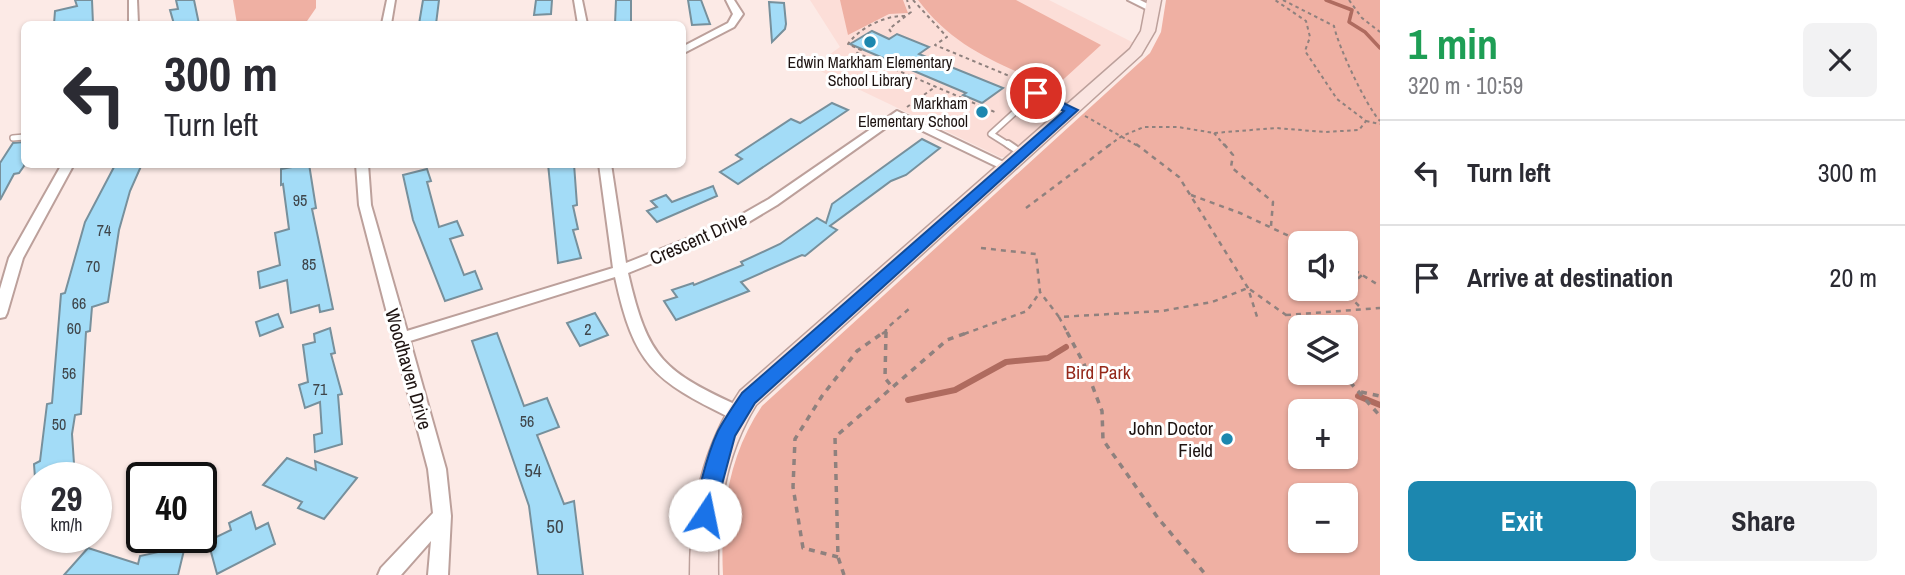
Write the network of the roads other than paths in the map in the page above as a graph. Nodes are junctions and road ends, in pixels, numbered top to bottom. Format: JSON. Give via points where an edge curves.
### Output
{"nodes":[{"id":1,"x":133,"y":0,"type":"edge"},
{"id":2,"x":391,"y":0,"type":"edge"},
{"id":3,"x":578,"y":0,"type":"edge"},
{"id":4,"x":730,"y":0,"type":"edge"},
{"id":5,"x":1132,"y":0,"type":"edge"},
{"id":6,"x":1154,"y":4,"type":"edge"},
{"id":7,"x":134,"y":21,"type":"edge"},
{"id":8,"x":388,"y":21,"type":"edge"},
{"id":9,"x":582,"y":21,"type":"edge"},
{"id":10,"x":686,"y":49,"type":"edge"},
{"id":11,"x":1075,"y":111,"type":"junction"},
{"id":12,"x":21,"y":137,"type":"edge"},
{"id":13,"x":13,"y":138,"type":"dead end"},
{"id":14,"x":1015,"y":160,"type":"junction"},
{"id":15,"x":66,"y":168,"type":"edge"},
{"id":16,"x":362,"y":168,"type":"edge"},
{"id":17,"x":606,"y":168,"type":"edge"},
{"id":18,"x":619,"y":271,"type":"junction"},
{"id":19,"x":0,"y":313,"type":"edge"},
{"id":20,"x":400,"y":339,"type":"junction"},
{"id":21,"x":737,"y":413,"type":"junction"},
{"id":22,"x":442,"y":516,"type":"junction"},
{"id":23,"x":388,"y":575,"type":"edge"},
{"id":24,"x":438,"y":575,"type":"edge"},
{"id":25,"x":704,"y":575,"type":"edge"}],
"edges":[{"from":1,"to":7,"type":"street"},
{"from":2,"to":8,"type":"street"},
{"from":3,"to":9,"type":"street"},
{"from":4,"to":10,"type":"street","via":[[738,14],[731,25]]},
{"from":5,"to":6,"type":"street"},
{"from":6,"to":11,"type":"street","via":[[1148,31],[1136,52]]},
{"from":11,"to":14,"type":"street"},
{"from":11,"to":14,"type":"lane","via":[[1036,93],[991,134]]},
{"from":12,"to":13,"type":"lane"},
{"from":14,"to":18,"type":"street","name":"Crescent Drive","via":[[897,114],[732,226]]},
{"from":14,"to":21,"type":"street","via":[[763,383]]},
{"from":15,"to":19,"type":"street","via":[[16,258]]},
{"from":16,"to":20,"type":"street","name":"Woodhaven Drive","via":[[365,205]]},
{"from":17,"to":18,"type":"street"},
{"from":18,"to":20,"type":"street","name":"Crescent Drive"},
{"from":18,"to":21,"type":"street","via":[[642,340],[656,365],[677,382]]},
{"from":20,"to":22,"type":"street","name":"Woodhaven Drive","via":[[437,469]]},
{"from":21,"to":25,"type":"street","via":[[711,483],[705,515]]},
{"from":22,"to":23,"type":"street"},
{"from":22,"to":24,"type":"street","name":"Woodhaven Drive"}]}
